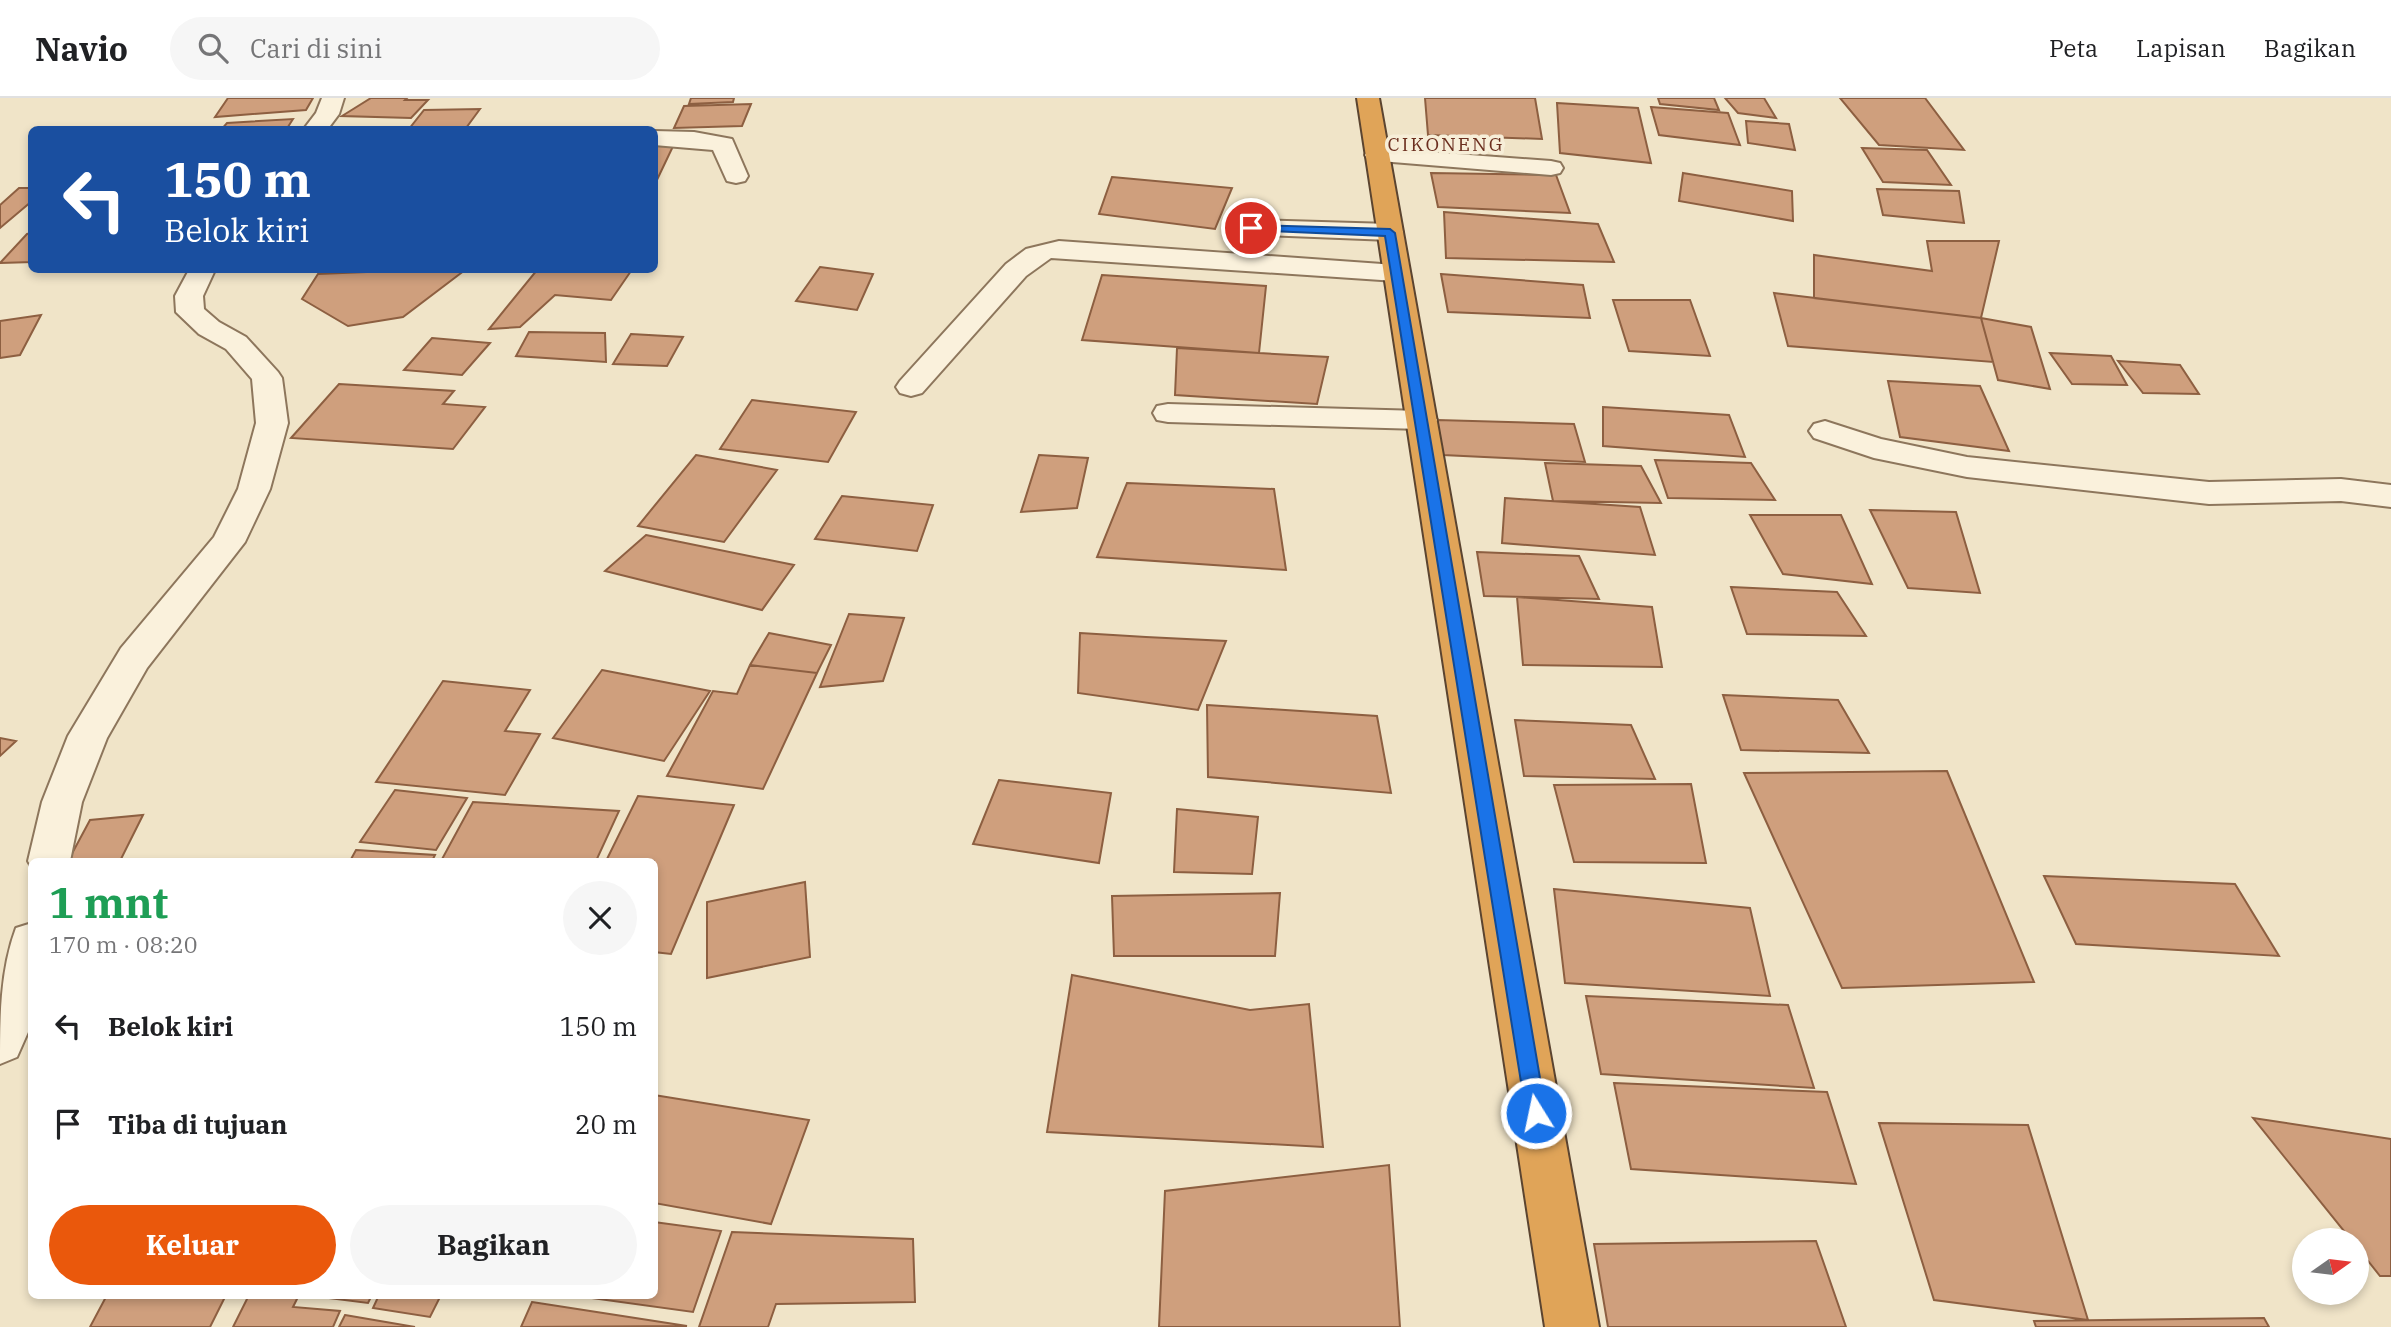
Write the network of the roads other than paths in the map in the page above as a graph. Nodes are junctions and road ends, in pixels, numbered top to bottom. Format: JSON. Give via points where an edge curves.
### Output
{"nodes":[{"id":1,"x":333,"y":98,"type":"edge"},
{"id":2,"x":1368,"y":98,"type":"edge"},
{"id":3,"x":318,"y":126,"type":"edge"},
{"id":4,"x":658,"y":138,"type":"edge"},
{"id":5,"x":1377,"y":155,"type":"junction"},
{"id":6,"x":1551,"y":168,"type":"dead end"},
{"id":7,"x":736,"y":176,"type":"dead end"},
{"id":8,"x":1251,"y":228,"type":"dead end"},
{"id":9,"x":1390,"y":233,"type":"junction"},
{"id":10,"x":200,"y":273,"type":"edge"},
{"id":11,"x":1396,"y":273,"type":"junction"},
{"id":12,"x":911,"y":387,"type":"dead end"},
{"id":13,"x":1168,"y":413,"type":"dead end"},
{"id":14,"x":1421,"y":420,"type":"junction"},
{"id":15,"x":1825,"y":431,"type":"dead end"},
{"id":16,"x":2391,"y":496,"type":"edge"},
{"id":17,"x":50,"y":858,"type":"edge"},
{"id":18,"x":28,"y":961,"type":"edge"},
{"id":19,"x":0,"y":1042,"type":"edge"},
{"id":20,"x":1572,"y":1327,"type":"edge"}],
"edges":[{"from":1,"to":3,"type":"street"},
{"from":2,"to":5,"type":"highway"},
{"from":4,"to":7,"type":"street","via":[[723,144]]},
{"from":5,"to":6,"type":"street"},
{"from":5,"to":9,"type":"highway"},
{"from":8,"to":9,"type":"street"},
{"from":9,"to":11,"type":"highway"},
{"from":10,"to":17,"type":"street","via":[[189,296],[190,312],[236,343],[267,377],[272,423],[254,488],[228,542],[134,658],[88,736],[62,802]]},
{"from":11,"to":12,"type":"street","via":[[1041,251],[1016,270]]},
{"from":11,"to":14,"type":"highway"},
{"from":13,"to":14,"type":"street"},
{"from":14,"to":20,"type":"highway"},
{"from":15,"to":16,"type":"street","via":[[1874,448],[1967,467],[2209,493],[2304,489]]},
{"from":18,"to":19,"type":"street","via":[[21,993]]}]}
